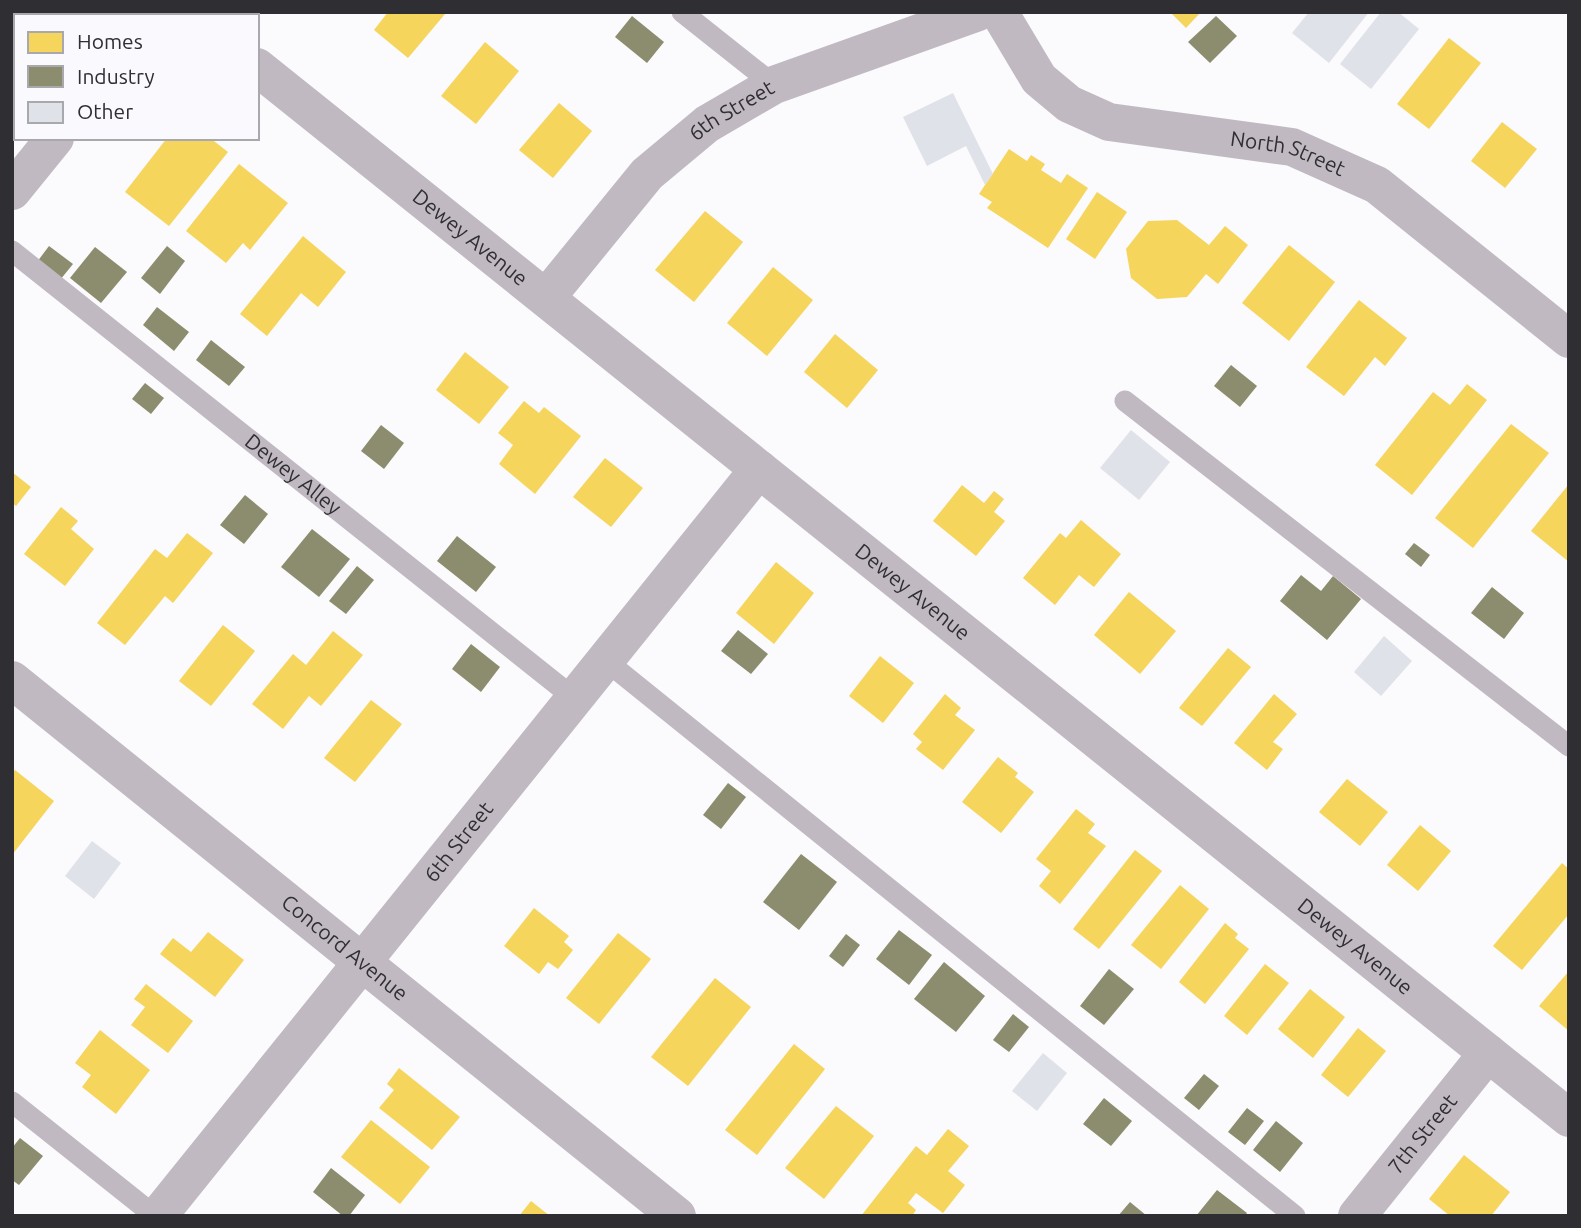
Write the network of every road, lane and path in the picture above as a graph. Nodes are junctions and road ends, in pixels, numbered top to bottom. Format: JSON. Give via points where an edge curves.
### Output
{"nodes":[{"id":1,"x":682,"y":12,"type":"edge"},
{"id":2,"x":978,"y":12,"type":"edge"},
{"id":3,"x":999,"y":12,"type":"edge"},
{"id":4,"x":259,"y":69,"type":"edge"},
{"id":5,"x":774,"y":85,"type":"junction"},
{"id":6,"x":53,"y":140,"type":"edge"},
{"id":7,"x":12,"y":191,"type":"edge"},
{"id":8,"x":12,"y":251,"type":"edge"},
{"id":9,"x":546,"y":298,"type":"junction"},
{"id":10,"x":1569,"y":339,"type":"edge"},
{"id":11,"x":1125,"y":401,"type":"dead end"},
{"id":12,"x":760,"y":469,"type":"junction"},
{"id":13,"x":605,"y":660,"type":"junction"},
{"id":14,"x":12,"y":680,"type":"edge"},
{"id":15,"x":574,"y":698,"type":"junction"},
{"id":16,"x":1569,"y":746,"type":"edge"},
{"id":17,"x":362,"y":962,"type":"junction"},
{"id":18,"x":1488,"y":1053,"type":"junction"},
{"id":19,"x":12,"y":1102,"type":"edge"},
{"id":20,"x":1569,"y":1118,"type":"edge"},
{"id":21,"x":156,"y":1216,"type":"edge"},
{"id":22,"x":677,"y":1216,"type":"edge"},
{"id":23,"x":1295,"y":1216,"type":"edge"},
{"id":24,"x":1357,"y":1216,"type":"edge"}],
"edges":[{"from":1,"to":5,"type":"lane"},
{"from":2,"to":5,"type":"street","name":"6th Street"},
{"from":3,"to":10,"type":"street","name":"North Street","via":[[1039,79],[1069,104],[1109,122],[1292,147],[1377,185]]},
{"from":4,"to":9,"type":"street","name":"Dewey Avenue"},
{"from":5,"to":9,"type":"street","name":"6th Street","via":[[707,124],[648,174]]},
{"from":6,"to":7,"type":"street"},
{"from":8,"to":15,"type":"lane","name":"Dewey Alley"},
{"from":9,"to":12,"type":"street","name":"Dewey Avenue"},
{"from":11,"to":16,"type":"lane"},
{"from":12,"to":13,"type":"street","name":"6th Street"},
{"from":12,"to":18,"type":"street","name":"Dewey Avenue"},
{"from":13,"to":15,"type":"street","name":"6th Street"},
{"from":13,"to":23,"type":"lane"},
{"from":14,"to":17,"type":"street","name":"Concord Avenue"},
{"from":15,"to":17,"type":"street","name":"6th Street"},
{"from":17,"to":21,"type":"street","name":"6th Street"},
{"from":17,"to":22,"type":"street","name":"Concord Avenue"},
{"from":18,"to":20,"type":"street","name":"Dewey Avenue"},
{"from":18,"to":24,"type":"street","name":"7th Street"},
{"from":19,"to":21,"type":"lane"}]}
